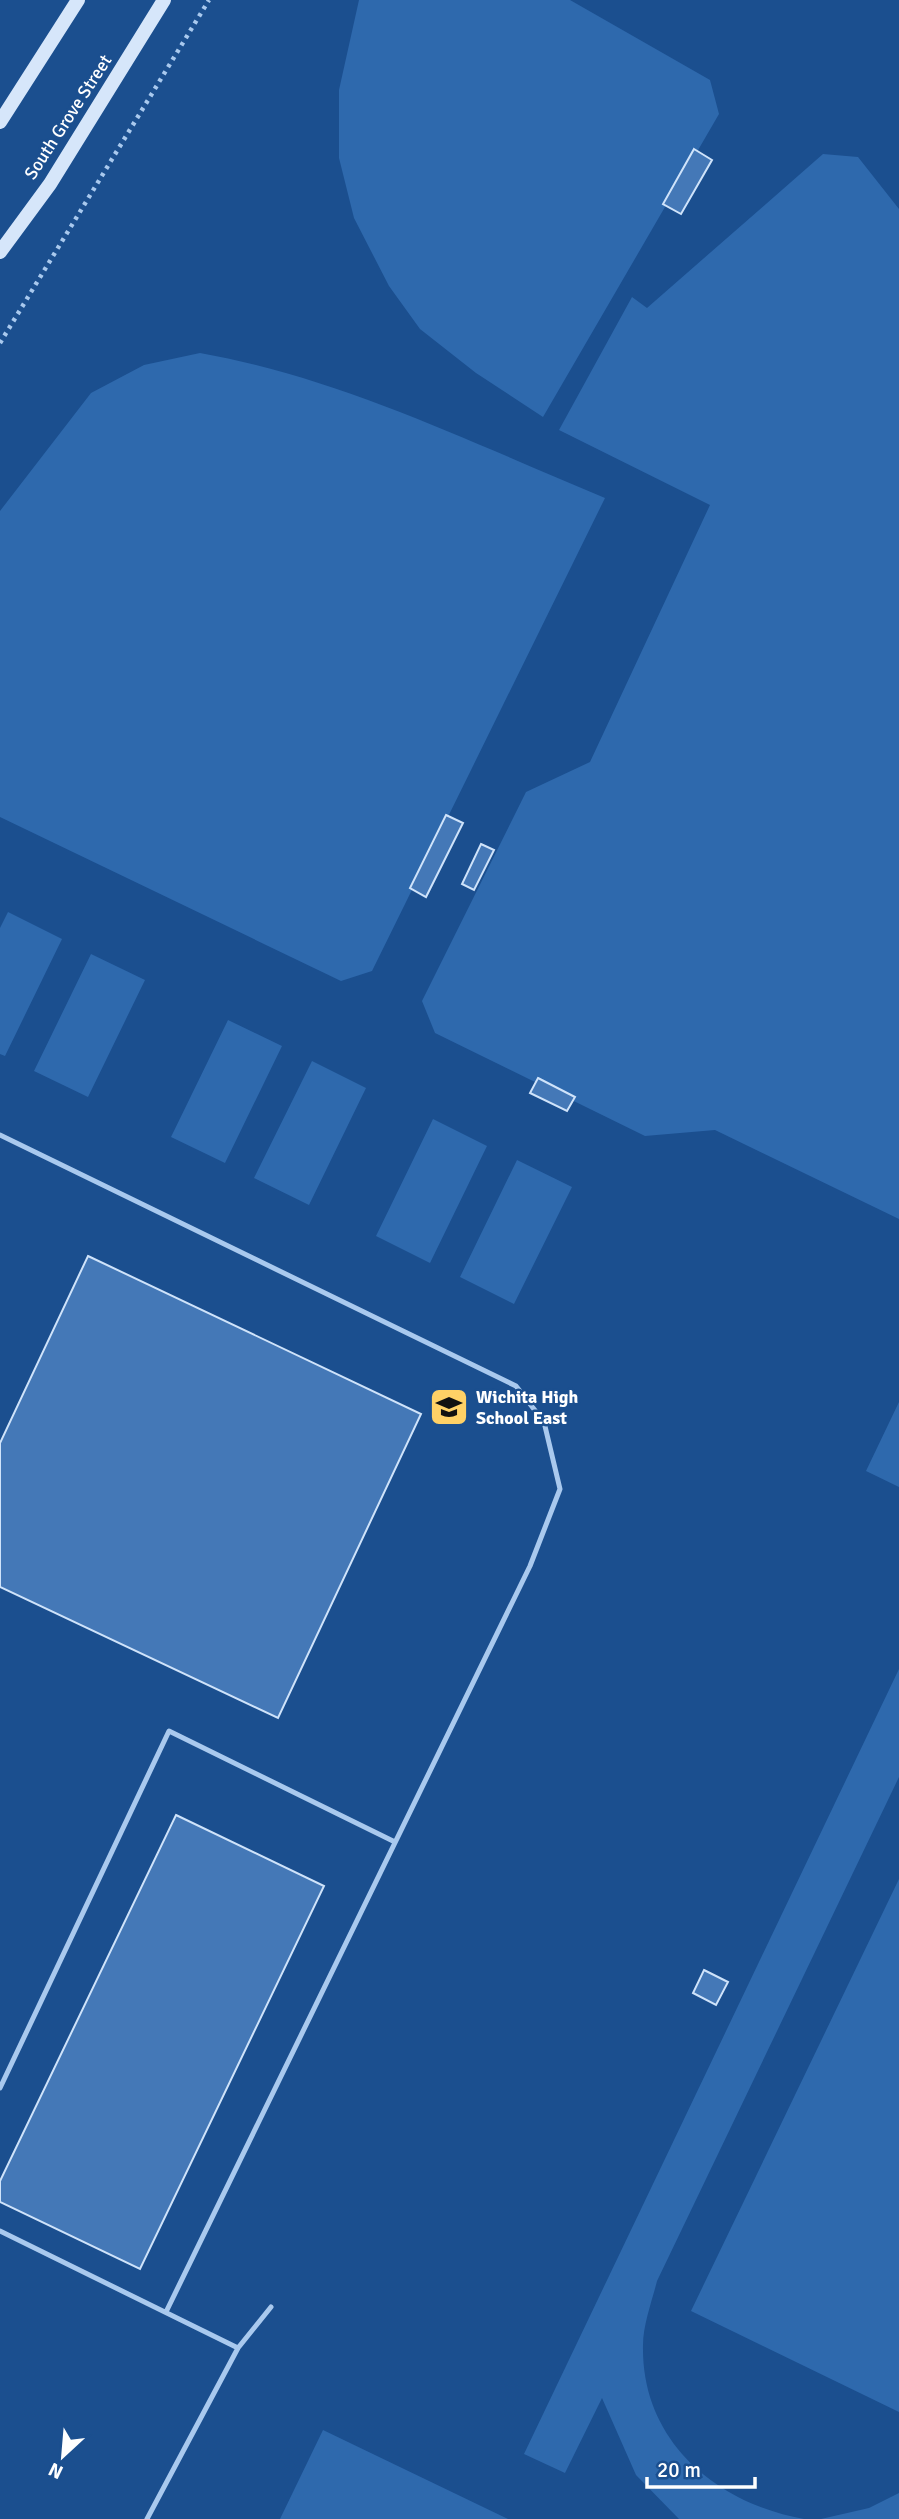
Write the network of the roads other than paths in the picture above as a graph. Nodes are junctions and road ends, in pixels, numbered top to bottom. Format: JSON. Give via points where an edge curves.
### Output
{"nodes":[{"id":1,"x":78,"y":0,"type":"edge"},
{"id":2,"x":164,"y":0,"type":"edge"},
{"id":3,"x":0,"y":122,"type":"edge"},
{"id":4,"x":0,"y":252,"type":"edge"},
{"id":5,"x":0,"y":1135,"type":"edge"},
{"id":6,"x":395,"y":1842,"type":"junction"},
{"id":7,"x":0,"y":2088,"type":"edge"},
{"id":8,"x":0,"y":2231,"type":"edge"},
{"id":9,"x":271,"y":2307,"type":"dead end"},
{"id":10,"x":166,"y":2312,"type":"junction"},
{"id":11,"x":238,"y":2348,"type":"junction"},
{"id":12,"x":147,"y":2519,"type":"edge"}],
"edges":[{"from":1,"to":3,"type":"street"},
{"from":2,"to":4,"type":"street","name":"South Grove Street","via":[[50,184]]},
{"from":5,"to":6,"type":"lane","via":[[516,1386],[544,1422],[560,1489],[530,1566]]},
{"from":6,"to":7,"type":"lane","via":[[169,1731]]},
{"from":6,"to":10,"type":"lane"},
{"from":8,"to":10,"type":"lane"},
{"from":9,"to":11,"type":"lane"},
{"from":10,"to":11,"type":"lane"},
{"from":11,"to":12,"type":"lane"}]}
